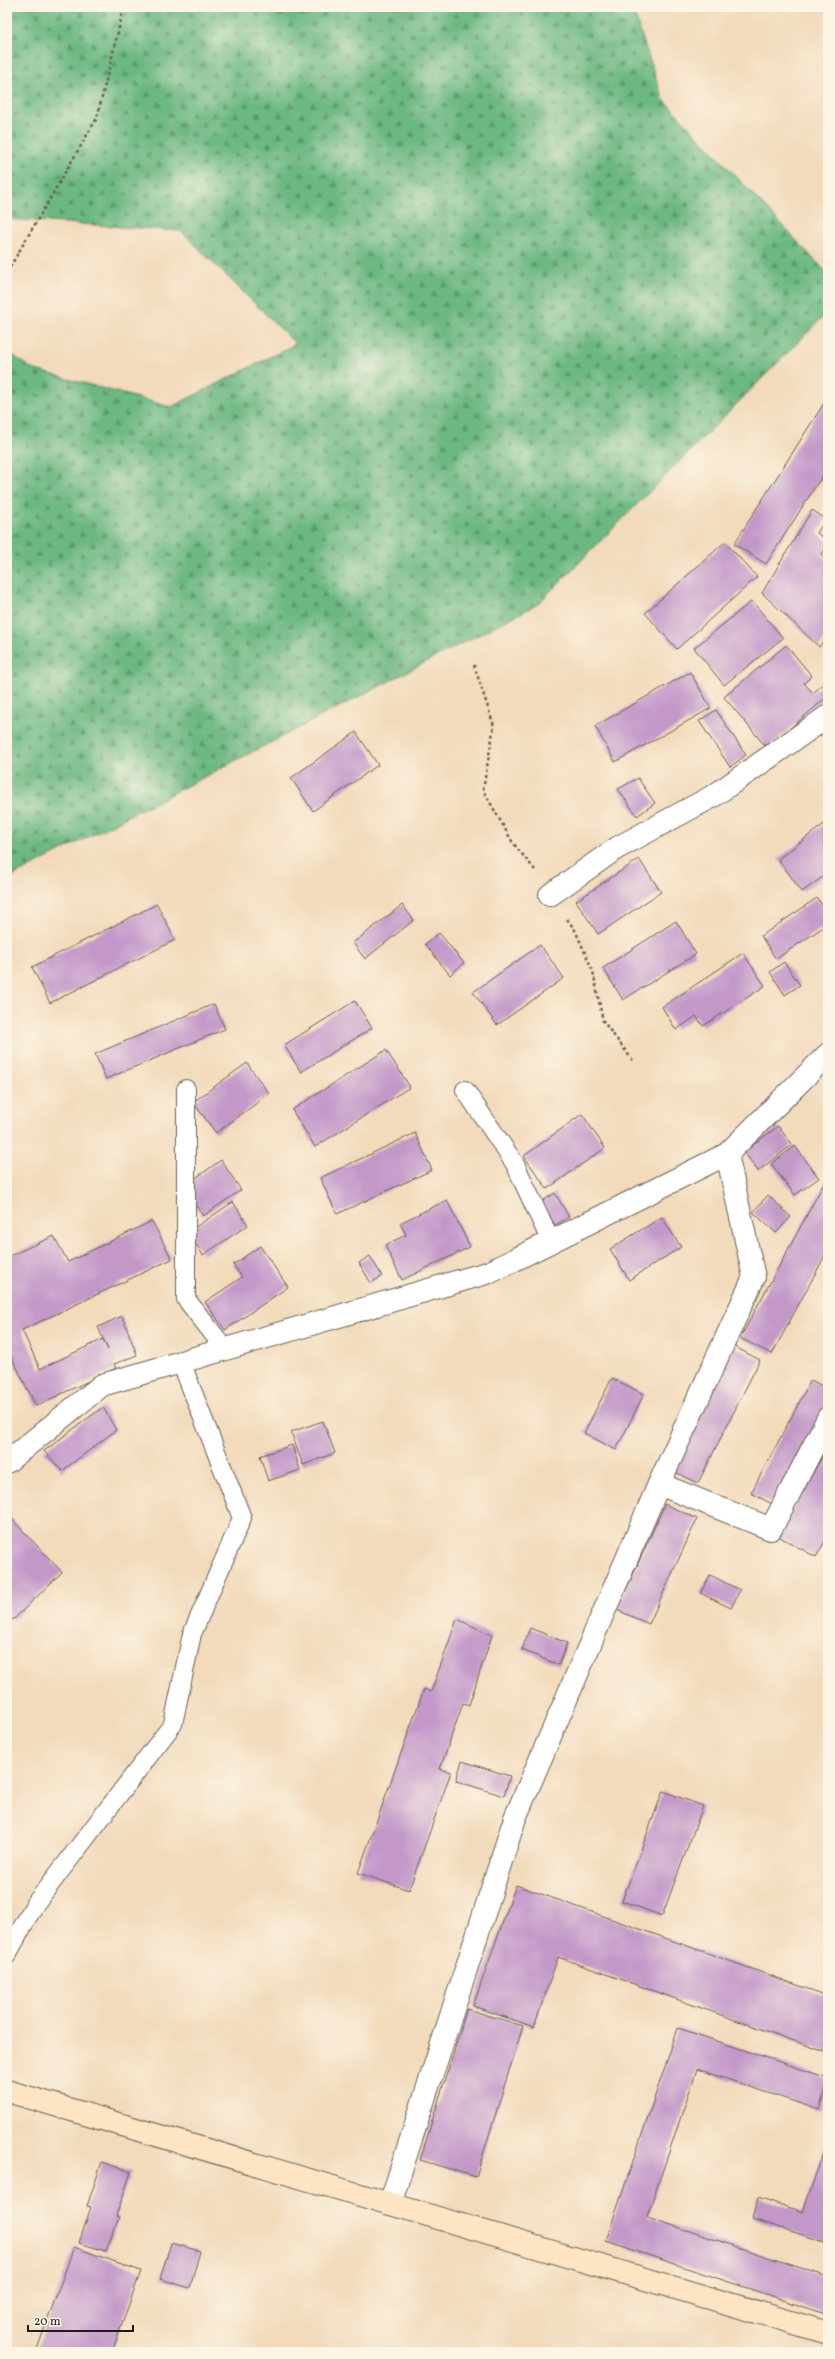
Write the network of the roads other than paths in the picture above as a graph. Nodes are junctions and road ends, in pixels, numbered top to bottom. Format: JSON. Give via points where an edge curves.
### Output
{"nodes":[{"id":1,"x":828,"y":716,"type":"edge"},
{"id":2,"x":550,"y":896,"type":"dead end"},
{"id":3,"x":828,"y":1054,"type":"edge"},
{"id":4,"x":186,"y":1089,"type":"dead end"},
{"id":5,"x":465,"y":1090,"type":"dead end"},
{"id":6,"x":727,"y":1154,"type":"junction"},
{"id":7,"x":551,"y":1242,"type":"junction"},
{"id":8,"x":226,"y":1349,"type":"junction"},
{"id":9,"x":181,"y":1362,"type":"junction"},
{"id":10,"x":828,"y":1418,"type":"edge"},
{"id":11,"x":7,"y":1462,"type":"edge"},
{"id":12,"x":659,"y":1484,"type":"junction"},
{"id":13,"x":7,"y":1955,"type":"edge"},
{"id":14,"x":7,"y":2091,"type":"edge"},
{"id":15,"x":390,"y":2204,"type":"junction"},
{"id":16,"x":828,"y":2333,"type":"edge"}],
"edges":[{"from":1,"to":2,"type":"street","via":[[715,795],[617,848]]},
{"from":3,"to":6,"type":"street"},
{"from":4,"to":8,"type":"lane","via":[[186,1299]]},
{"from":5,"to":7,"type":"lane","via":[[515,1164]]},
{"from":6,"to":7,"type":"street"},
{"from":6,"to":12,"type":"street","via":[[754,1277]]},
{"from":7,"to":8,"type":"street","via":[[490,1272]]},
{"from":8,"to":9,"type":"street"},
{"from":9,"to":11,"type":"street","via":[[102,1385]]},
{"from":9,"to":13,"type":"lane","via":[[242,1518],[192,1634],[174,1724],[35,1904]]},
{"from":10,"to":12,"type":"street","via":[[771,1529]]},
{"from":12,"to":15,"type":"street","via":[[515,1818]]},
{"from":14,"to":15,"type":"street"},
{"from":15,"to":16,"type":"street"}]}
